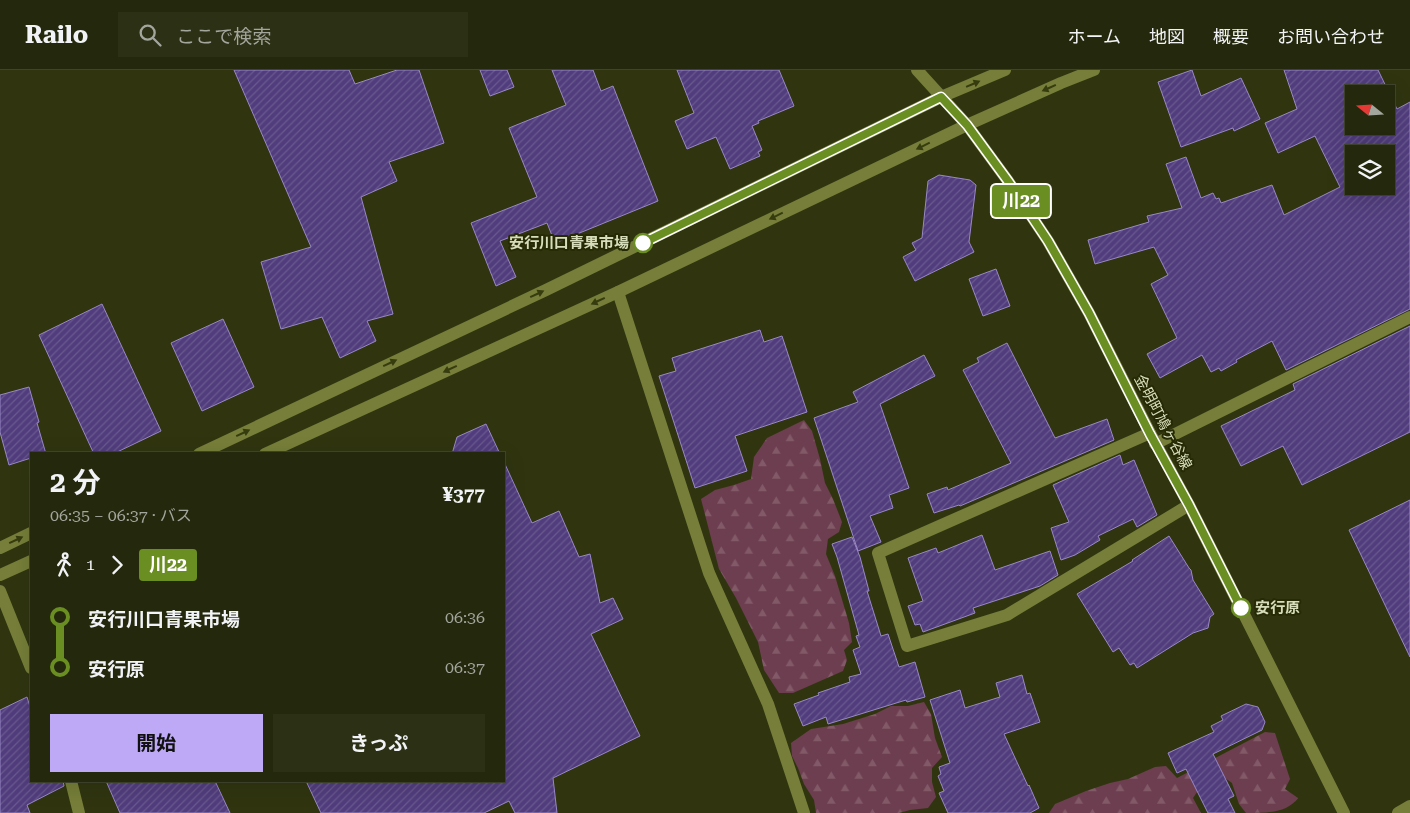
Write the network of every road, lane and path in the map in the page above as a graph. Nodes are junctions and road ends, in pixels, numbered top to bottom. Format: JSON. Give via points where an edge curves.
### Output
{"nodes":[{"id":1,"x":917,"y":70,"type":"edge"},
{"id":2,"x":1005,"y":70,"type":"edge"},
{"id":3,"x":1094,"y":70,"type":"edge"},
{"id":4,"x":941,"y":97,"type":"junction"},
{"id":5,"x":967,"y":125,"type":"junction"},
{"id":6,"x":618,"y":292,"type":"junction"},
{"id":7,"x":1410,"y":316,"type":"edge"},
{"id":8,"x":1153,"y":439,"type":"junction"},
{"id":9,"x":203,"y":452,"type":"edge"},
{"id":10,"x":269,"y":452,"type":"edge"},
{"id":11,"x":1189,"y":505,"type":"junction"},
{"id":12,"x":30,"y":533,"type":"edge"},
{"id":13,"x":0,"y":548,"type":"edge"},
{"id":14,"x":30,"y":561,"type":"edge"},
{"id":15,"x":0,"y":575,"type":"edge"},
{"id":16,"x":0,"y":592,"type":"edge"},
{"id":17,"x":30,"y":666,"type":"edge"},
{"id":18,"x":71,"y":782,"type":"edge"},
{"id":19,"x":1410,"y":806,"type":"edge"},
{"id":20,"x":80,"y":813,"type":"edge"},
{"id":21,"x":804,"y":813,"type":"edge"},
{"id":22,"x":1344,"y":813,"type":"edge"},
{"id":23,"x":1398,"y":813,"type":"edge"}],
"edges":[{"from":1,"to":4,"type":"street","name":"金明町鳩ヶ谷線"},
{"from":4,"to":2,"type":"street","one_way":true},
{"from":3,"to":5,"type":"street","one_way":true},
{"from":4,"to":5,"type":"street","name":"金明町鳩ヶ谷線"},
{"from":9,"to":4,"type":"street","one_way":true,"via":[[546,290]]},
{"from":5,"to":6,"type":"street","one_way":true},
{"from":5,"to":8,"type":"street","name":"金明町鳩ヶ谷線","via":[[1048,241]]},
{"from":6,"to":10,"type":"street","one_way":true},
{"from":6,"to":21,"type":"street","via":[[709,573],[768,704]]},
{"from":7,"to":8,"type":"street"},
{"from":8,"to":11,"type":"street","name":"金明町鳩ヶ谷線"},
{"from":8,"to":11,"type":"street","via":[[878,553],[907,646],[1007,615]]},
{"from":11,"to":22,"type":"street","name":"金明町鳩ヶ谷線"},
{"from":13,"to":12,"type":"street","one_way":true},
{"from":14,"to":15,"type":"street"},
{"from":16,"to":17,"type":"street"},
{"from":18,"to":20,"type":"street"},
{"from":19,"to":23,"type":"street"}]}
